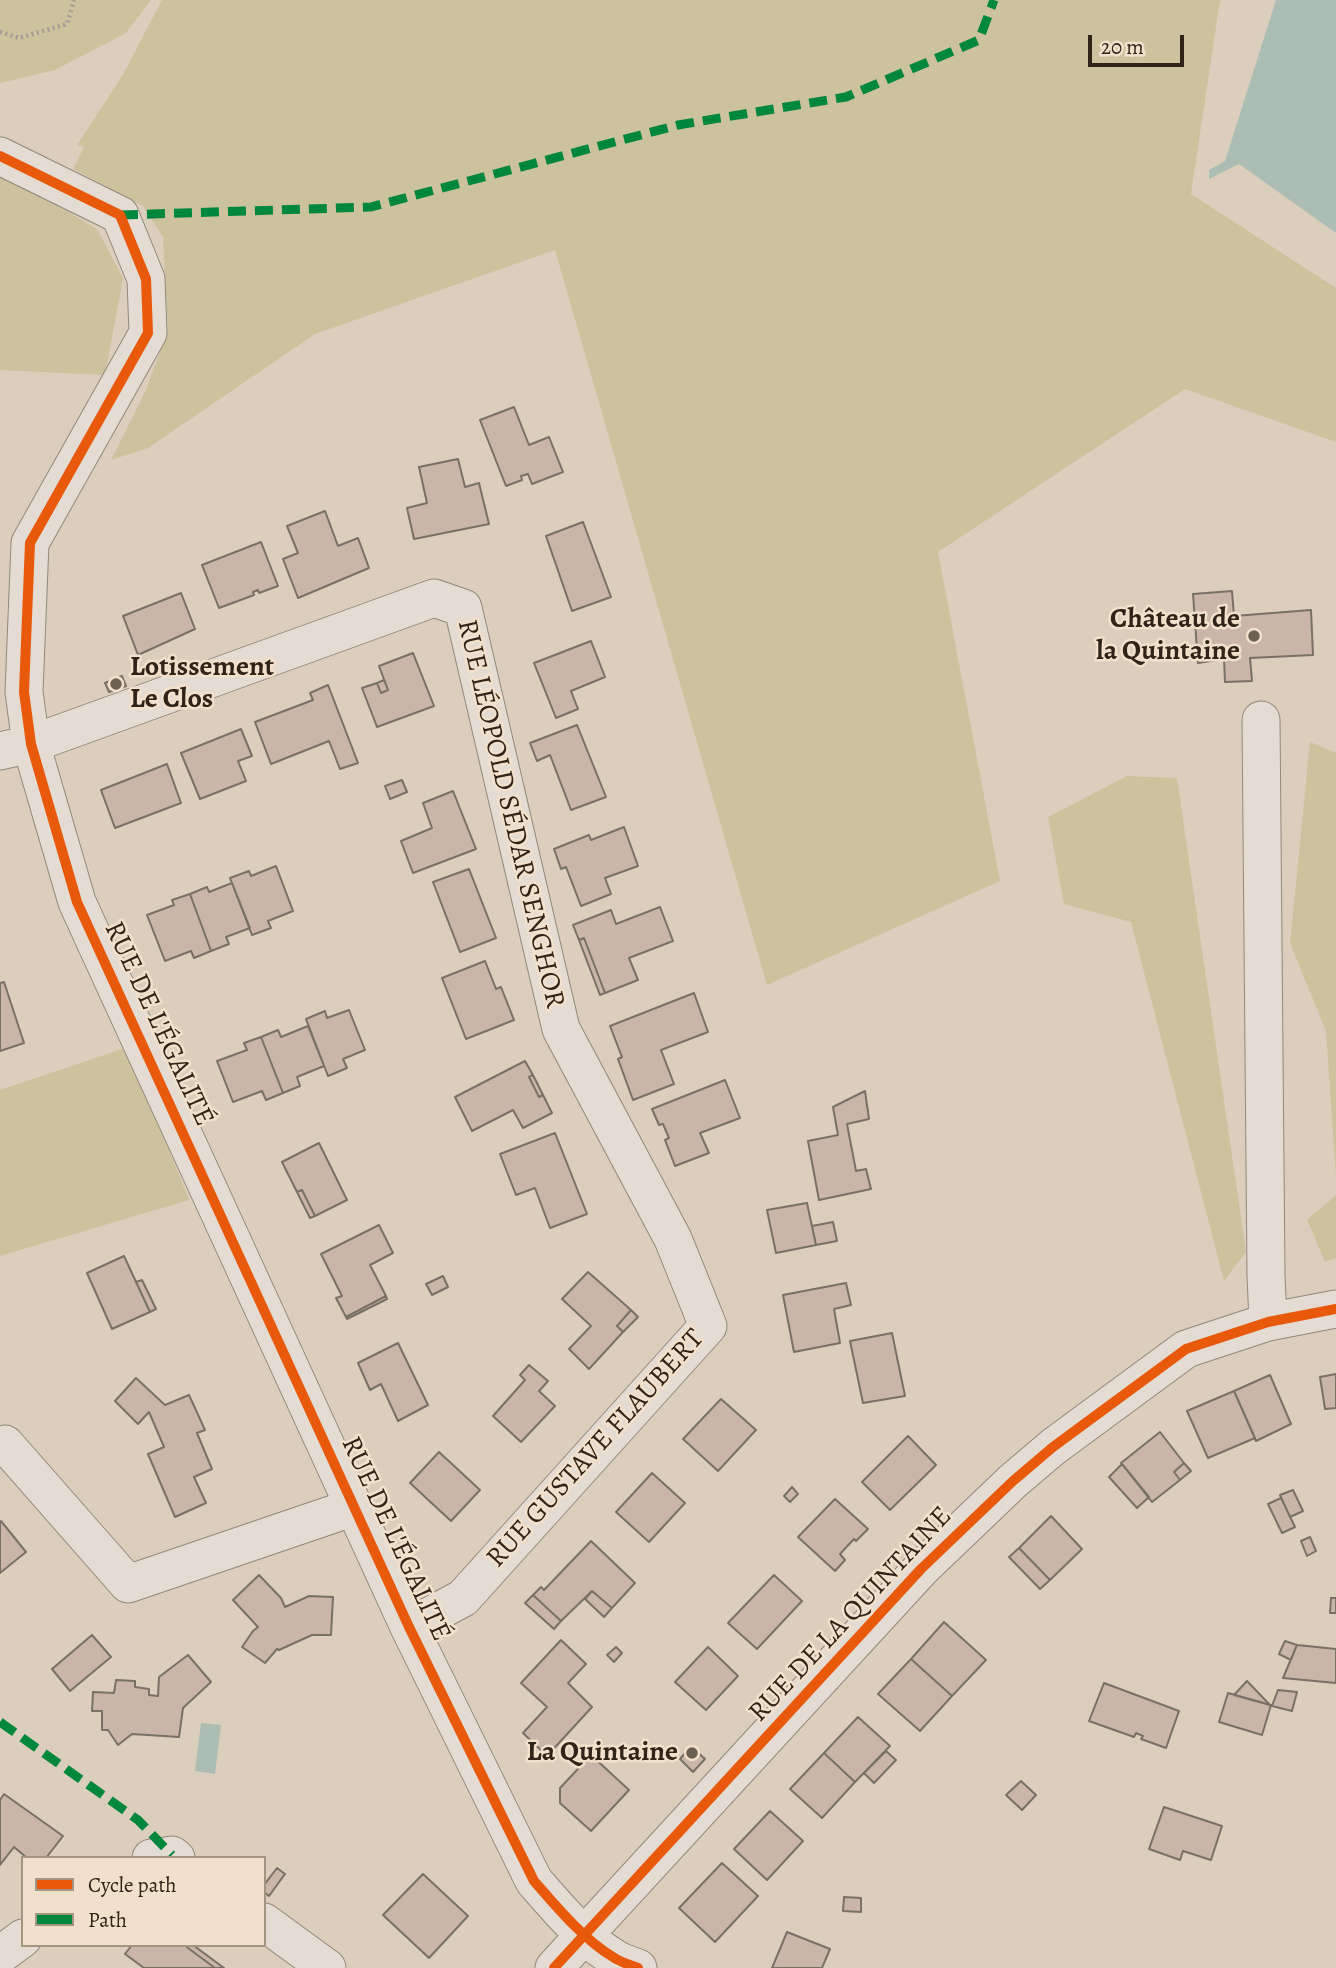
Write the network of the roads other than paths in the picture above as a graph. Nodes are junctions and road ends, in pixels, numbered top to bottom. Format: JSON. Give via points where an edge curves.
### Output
{"nodes":[{"id":1,"x":4,"y":158,"type":"edge"},
{"id":2,"x":1261,"y":720,"type":"dead end"},
{"id":3,"x":15,"y":748,"type":"edge"},
{"id":4,"x":673,"y":1239,"type":"joint"},
{"id":5,"x":1336,"y":1309,"type":"edge"},
{"id":6,"x":1268,"y":1322,"type":"junction"},
{"id":7,"x":5,"y":1444,"type":"dead end"},
{"id":8,"x":354,"y":1507,"type":"junction"},
{"id":9,"x":409,"y":1626,"type":"junction"},
{"id":10,"x":266,"y":1923,"type":"edge"},
{"id":11,"x":585,"y":1934,"type":"junction"},
{"id":12,"x":21,"y":1939,"type":"edge"},
{"id":13,"x":0,"y":1955,"type":"edge"},
{"id":14,"x":327,"y":1968,"type":"edge"},
{"id":15,"x":554,"y":1968,"type":"edge"},
{"id":16,"x":638,"y":1968,"type":"edge"}],
"edges":[{"from":1,"to":3,"type":"street","name":"RUE DE L'ÉGALITÉ","via":[[120,215],[146,279],[148,333],[30,543],[24,692]]},
{"from":2,"to":6,"type":"street"},
{"from":3,"to":4,"type":"street","name":"RUE LÉOPOLD SÉDAR SENGHOR","via":[[434,598],[463,608],[561,1029]]},
{"from":3,"to":8,"type":"street","name":"RUE DE L'ÉGALITÉ","via":[[77,902]]},
{"from":4,"to":9,"type":"street","name":"RUE GUSTAVE FLAUBERT","via":[[708,1326],[463,1598]]},
{"from":5,"to":6,"type":"street","name":"RUE DE LA QUINTAINE"},
{"from":6,"to":11,"type":"street","name":"RUE DE LA QUINTAINE","via":[[1186,1349],[1013,1481],[921,1569]]},
{"from":7,"to":8,"type":"street","via":[[128,1584]]},
{"from":8,"to":9,"type":"street","name":"RUE DE L'ÉGALITÉ"},
{"from":9,"to":11,"type":"street","name":"RUE DE L'ÉGALITÉ","via":[[534,1881]]},
{"from":10,"to":14,"type":"street"},
{"from":11,"to":15,"type":"street","name":"RUE DE LA QUINTAINE"},
{"from":11,"to":16,"type":"street","name":"RUE DE L'ÉGALITÉ","via":[[612,1957]]},
{"from":12,"to":13,"type":"street"}]}
